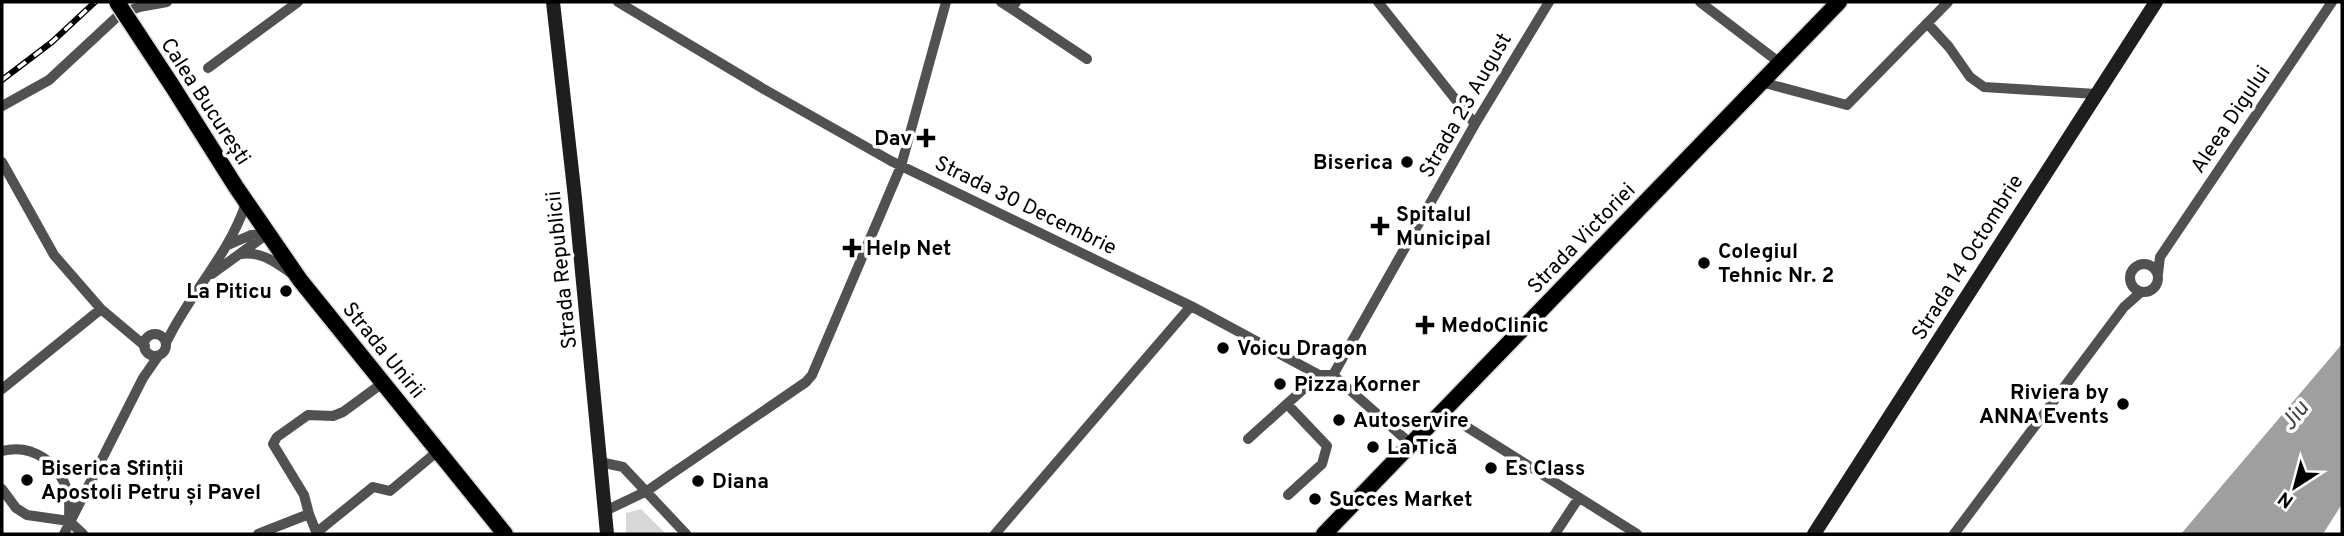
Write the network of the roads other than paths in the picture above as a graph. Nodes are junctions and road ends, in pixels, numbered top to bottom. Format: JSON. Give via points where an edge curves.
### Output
{"nodes":[{"id":1,"x":117,"y":2,"type":"edge"},
{"id":2,"x":166,"y":2,"type":"edge"},
{"id":3,"x":298,"y":2,"type":"edge"},
{"id":4,"x":553,"y":2,"type":"edge"},
{"id":5,"x":618,"y":2,"type":"edge"},
{"id":6,"x":946,"y":2,"type":"edge"},
{"id":7,"x":1001,"y":2,"type":"edge"},
{"id":8,"x":1378,"y":2,"type":"edge"},
{"id":9,"x":1549,"y":2,"type":"edge"},
{"id":10,"x":1700,"y":2,"type":"edge"},
{"id":11,"x":1839,"y":2,"type":"edge"},
{"id":12,"x":1948,"y":2,"type":"edge"},
{"id":13,"x":2156,"y":2,"type":"edge"},
{"id":14,"x":2332,"y":2,"type":"edge"},
{"id":15,"x":1014,"y":5,"type":"edge"},
{"id":16,"x":1927,"y":23,"type":"junction"},
{"id":17,"x":1087,"y":59,"type":"dead end"},
{"id":18,"x":1780,"y":63,"type":"junction"},
{"id":19,"x":208,"y":68,"type":"dead end"},
{"id":20,"x":1761,"y":82,"type":"junction"},
{"id":21,"x":2096,"y":94,"type":"junction"},
{"id":22,"x":2,"y":106,"type":"edge"},
{"id":23,"x":1475,"y":124,"type":"junction"},
{"id":24,"x":2,"y":162,"type":"edge"},
{"id":25,"x":901,"y":166,"type":"junction"},
{"id":26,"x":236,"y":187,"type":"joint"},
{"id":27,"x":246,"y":203,"type":"junction"},
{"id":28,"x":267,"y":234,"type":"junction"},
{"id":29,"x":227,"y":245,"type":"junction"},
{"id":30,"x":237,"y":255,"type":"junction"},
{"id":31,"x":2160,"y":257,"type":"junction"},
{"id":32,"x":2139,"y":265,"type":"junction"},
{"id":33,"x":2158,"y":274,"type":"junction"},
{"id":34,"x":209,"y":276,"type":"junction"},
{"id":35,"x":300,"y":280,"type":"junction"},
{"id":36,"x":2131,"y":283,"type":"junction"},
{"id":37,"x":2141,"y":292,"type":"junction"},
{"id":38,"x":1191,"y":306,"type":"junction"},
{"id":39,"x":2124,"y":307,"type":"junction"},
{"id":40,"x":101,"y":309,"type":"junction"},
{"id":41,"x":178,"y":318,"type":"junction"},
{"id":42,"x":149,"y":343,"type":"junction"},
{"id":43,"x":166,"y":343,"type":"junction"},
{"id":44,"x":159,"y":355,"type":"junction"},
{"id":45,"x":1319,"y":375,"type":"junction"},
{"id":46,"x":1333,"y":375,"type":"junction"},
{"id":47,"x":143,"y":378,"type":"junction"},
{"id":48,"x":384,"y":382,"type":"junction"},
{"id":49,"x":2,"y":389,"type":"edge"},
{"id":50,"x":1288,"y":405,"type":"junction"},
{"id":51,"x":1443,"y":412,"type":"junction"},
{"id":52,"x":1248,"y":439,"type":"dead end"},
{"id":53,"x":1412,"y":445,"type":"junction"},
{"id":54,"x":2,"y":451,"type":"edge"},
{"id":55,"x":438,"y":451,"type":"junction"},
{"id":56,"x":600,"y":462,"type":"junction"},
{"id":57,"x":2,"y":489,"type":"edge"},
{"id":58,"x":646,"y":491,"type":"junction"},
{"id":59,"x":1288,"y":495,"type":"dead end"},
{"id":60,"x":1578,"y":499,"type":"junction"},
{"id":61,"x":604,"y":511,"type":"junction"},
{"id":62,"x":309,"y":514,"type":"junction"},
{"id":63,"x":69,"y":521,"type":"junction"},
{"id":64,"x":316,"y":533,"type":"edge"},
{"id":65,"x":64,"y":534,"type":"edge"},
{"id":66,"x":83,"y":534,"type":"edge"},
{"id":67,"x":258,"y":534,"type":"edge"},
{"id":68,"x":505,"y":534,"type":"edge"},
{"id":69,"x":607,"y":534,"type":"edge"},
{"id":70,"x":686,"y":534,"type":"edge"},
{"id":71,"x":995,"y":534,"type":"edge"},
{"id":72,"x":1324,"y":534,"type":"edge"},
{"id":73,"x":1555,"y":534,"type":"edge"},
{"id":74,"x":1637,"y":534,"type":"edge"},
{"id":75,"x":1814,"y":534,"type":"edge"},
{"id":76,"x":1954,"y":534,"type":"edge"}],
"edges":[{"from":1,"to":26,"type":"main road","name":"Calea București","bridge":true},
{"from":2,"to":22,"type":"street","via":[[119,15],[49,79]]},
{"from":3,"to":19,"type":"street"},
{"from":4,"to":56,"type":"street","name":"Strada Republicii"},
{"from":5,"to":25,"type":"street","name":"Strada 30 Decembrie"},
{"from":6,"to":25,"type":"street"},
{"from":7,"to":15,"type":"street"},
{"from":8,"to":23,"type":"street"},
{"from":9,"to":23,"type":"street","name":"Strada 23 August"},
{"from":10,"to":18,"type":"street"},
{"from":11,"to":18,"type":"main road","name":"Strada Victoriei"},
{"from":12,"to":16,"type":"street"},
{"from":13,"to":21,"type":"street","name":"Strada 14 Octombrie"},
{"from":14,"to":31,"type":"street","name":"Aleea Digului"},
{"from":15,"to":17,"type":"street"},
{"from":16,"to":20,"type":"street","via":[[1847,105]]},
{"from":16,"to":21,"type":"street","via":[[1970,77],[1984,87]]},
{"from":18,"to":20,"type":"main road","name":"Strada Victoriei"},
{"from":20,"to":51,"type":"main road","name":"Strada Victoriei"},
{"from":21,"to":75,"type":"street","name":"Strada 14 Octombrie"},
{"from":23,"to":46,"type":"street","name":"Strada 23 August"},
{"from":24,"to":40,"type":"street","via":[[54,255]]},
{"from":25,"to":38,"type":"street","name":"Strada 30 Decembrie"},
{"from":25,"to":58,"type":"street","via":[[812,375]]},
{"from":26,"to":27,"type":"main road","name":"Strada Unirii"},
{"from":27,"to":28,"type":"main road","name":"Strada Unirii"},
{"from":27,"to":29,"type":"street"},
{"from":28,"to":29,"type":"street"},
{"from":28,"to":30,"type":"street"},
{"from":28,"to":35,"type":"main road","name":"Strada Unirii"},
{"from":29,"to":34,"type":"street"},
{"from":30,"to":34,"type":"street"},
{"from":30,"to":35,"type":"street","via":[[260,255]]},
{"from":31,"to":32,"type":"street"},
{"from":31,"to":33,"type":"street","name":"Aleea Digului"},
{"from":32,"to":33,"type":"street","via":[[2147,264]]},
{"from":32,"to":36,"type":"street","via":[[2130,275]]},
{"from":33,"to":37,"type":"street","via":[[2155,288]]},
{"from":34,"to":41,"type":"street"},
{"from":35,"to":48,"type":"main road","name":"Strada Unirii"},
{"from":36,"to":37,"type":"street"},
{"from":36,"to":39,"type":"street"},
{"from":37,"to":39,"type":"street"},
{"from":38,"to":45,"type":"street","name":"Strada 30 Decembrie"},
{"from":38,"to":71,"type":"street"},
{"from":39,"to":76,"type":"street"},
{"from":40,"to":42,"type":"street"},
{"from":40,"to":49,"type":"street"},
{"from":41,"to":42,"type":"street"},
{"from":41,"to":43,"type":"street"},
{"from":42,"to":43,"type":"street","via":[[162,337]]},
{"from":42,"to":44,"type":"street","via":[[153,356]]},
{"from":42,"to":47,"type":"street"},
{"from":43,"to":44,"type":"street"},
{"from":44,"to":47,"type":"street"},
{"from":45,"to":46,"type":"street","name":"Strada 30 Decembrie"},
{"from":45,"to":50,"type":"street"},
{"from":46,"to":53,"type":"street"},
{"from":47,"to":63,"type":"street"},
{"from":48,"to":55,"type":"main road","name":"Strada Unirii"},
{"from":48,"to":62,"type":"street","via":[[333,416],[309,415],[273,444],[304,495]]},
{"from":50,"to":52,"type":"street"},
{"from":50,"to":59,"type":"street","via":[[1327,446],[1322,464]]},
{"from":51,"to":53,"type":"main road","name":"Strada Victoriei"},
{"from":51,"to":60,"type":"street"},
{"from":53,"to":72,"type":"main road","name":"Strada Victoriei"},
{"from":54,"to":63,"type":"street","via":[[30,451],[54,465],[68,496]]},
{"from":55,"to":64,"type":"street","via":[[390,491],[373,487]]},
{"from":55,"to":68,"type":"main road","name":"Strada Unirii"},
{"from":56,"to":58,"type":"street","via":[[622,467]]},
{"from":56,"to":61,"type":"street","name":"Strada Republicii"},
{"from":57,"to":63,"type":"street","via":[[27,515]]},
{"from":58,"to":61,"type":"street"},
{"from":58,"to":70,"type":"street"},
{"from":60,"to":73,"type":"street"},
{"from":60,"to":74,"type":"street"},
{"from":61,"to":69,"type":"street","name":"Strada Republicii"},
{"from":62,"to":64,"type":"street"},
{"from":62,"to":67,"type":"street"},
{"from":63,"to":65,"type":"street"},
{"from":63,"to":66,"type":"street"}]}
